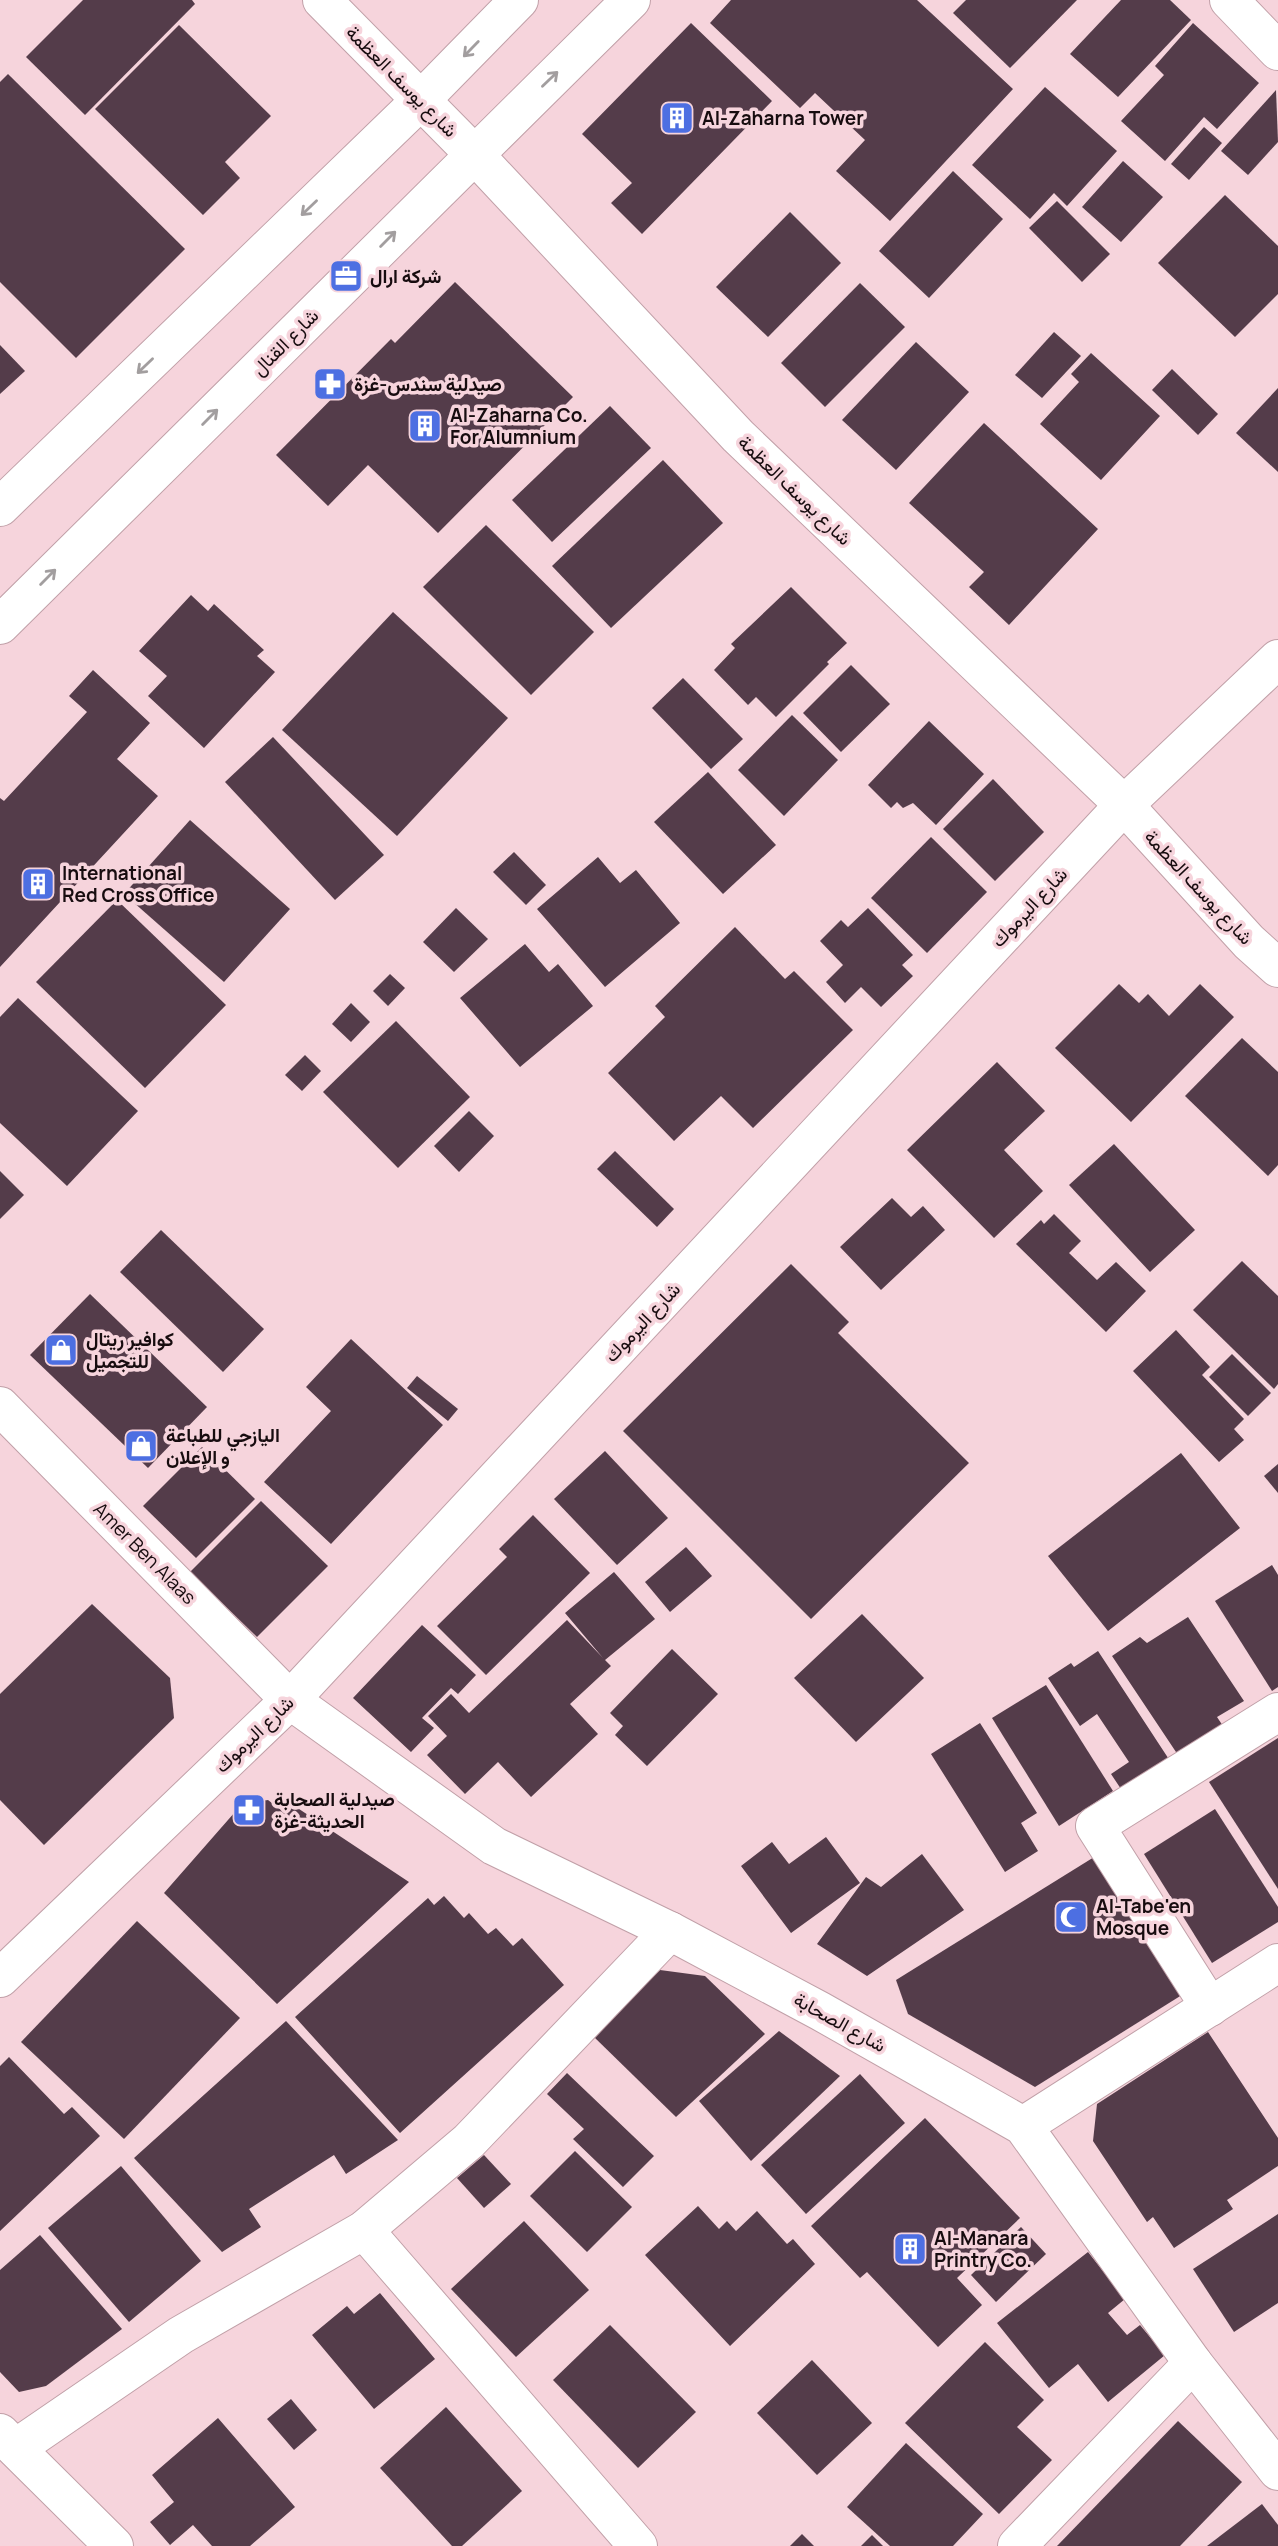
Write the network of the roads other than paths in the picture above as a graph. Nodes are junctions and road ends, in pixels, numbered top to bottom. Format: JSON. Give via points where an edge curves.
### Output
{"nodes":[{"id":1,"x":322,"y":0,"type":"edge"},
{"id":2,"x":519,"y":0,"type":"edge"},
{"id":3,"x":631,"y":0,"type":"edge"},
{"id":4,"x":1229,"y":0,"type":"edge"},
{"id":5,"x":1278,"y":51,"type":"edge"},
{"id":6,"x":420,"y":101,"type":"junction"},
{"id":7,"x":474,"y":154,"type":"junction"},
{"id":8,"x":0,"y":507,"type":"edge"},
{"id":9,"x":0,"y":625,"type":"edge"},
{"id":10,"x":1278,"y":659,"type":"edge"},
{"id":11,"x":1124,"y":805,"type":"junction"},
{"id":12,"x":1278,"y":968,"type":"edge"},
{"id":13,"x":0,"y":1406,"type":"edge"},
{"id":14,"x":290,"y":1700,"type":"junction"},
{"id":15,"x":1278,"y":1712,"type":"edge"},
{"id":16,"x":670,"y":1931,"type":"junction"},
{"id":17,"x":1278,"y":1964,"type":"edge"},
{"id":18,"x":0,"y":1978,"type":"edge"},
{"id":19,"x":1210,"y":2007,"type":"junction"},
{"id":20,"x":1023,"y":2126,"type":"junction"},
{"id":21,"x":364,"y":2230,"type":"junction"},
{"id":22,"x":1193,"y":2363,"type":"junction"},
{"id":23,"x":8,"y":2441,"type":"edge"},
{"id":24,"x":1278,"y":2470,"type":"edge"},
{"id":25,"x":110,"y":2545,"type":"edge"},
{"id":26,"x":638,"y":2546,"type":"edge"},
{"id":27,"x":1017,"y":2546,"type":"edge"}],
"edges":[{"from":1,"to":6,"type":"street","name":"شارع يوسف العظمة"},
{"from":2,"to":6,"type":"street","one_way":true},
{"from":7,"to":3,"type":"street","name":"شارع القنال","one_way":true},
{"from":4,"to":5,"type":"street"},
{"from":6,"to":7,"type":"street","name":"شارع يوسف العظمة"},
{"from":6,"to":8,"type":"street","one_way":true},
{"from":9,"to":7,"type":"street","name":"شارع القنال","one_way":true},
{"from":7,"to":11,"type":"street","name":"شارع يوسف العظمة","via":[[738,436]]},
{"from":10,"to":11,"type":"street","name":"شارع اليرموك"},
{"from":11,"to":12,"type":"street","name":"شارع يوسف العظمة"},
{"from":11,"to":14,"type":"street","name":"شارع اليرموك"},
{"from":13,"to":14,"type":"street","name":"Amer Ben Alaas"},
{"from":14,"to":16,"type":"street","name":"شارع الصحابة","via":[[494,1846]]},
{"from":14,"to":18,"type":"street","name":"شارع اليرموك"},
{"from":15,"to":19,"type":"street","via":[[1095,1826]]},
{"from":16,"to":20,"type":"street","name":"شارع الصحابة"},
{"from":16,"to":21,"type":"street","via":[[469,2141]]},
{"from":17,"to":19,"type":"street"},
{"from":19,"to":20,"type":"street"},
{"from":20,"to":22,"type":"street","name":"شارع الصحابة"},
{"from":21,"to":23,"type":"street","via":[[181,2334]]},
{"from":21,"to":26,"type":"street"},
{"from":22,"to":24,"type":"street","name":"شارع الصحابة"},
{"from":22,"to":27,"type":"street"},
{"from":23,"to":25,"type":"street"}]}
